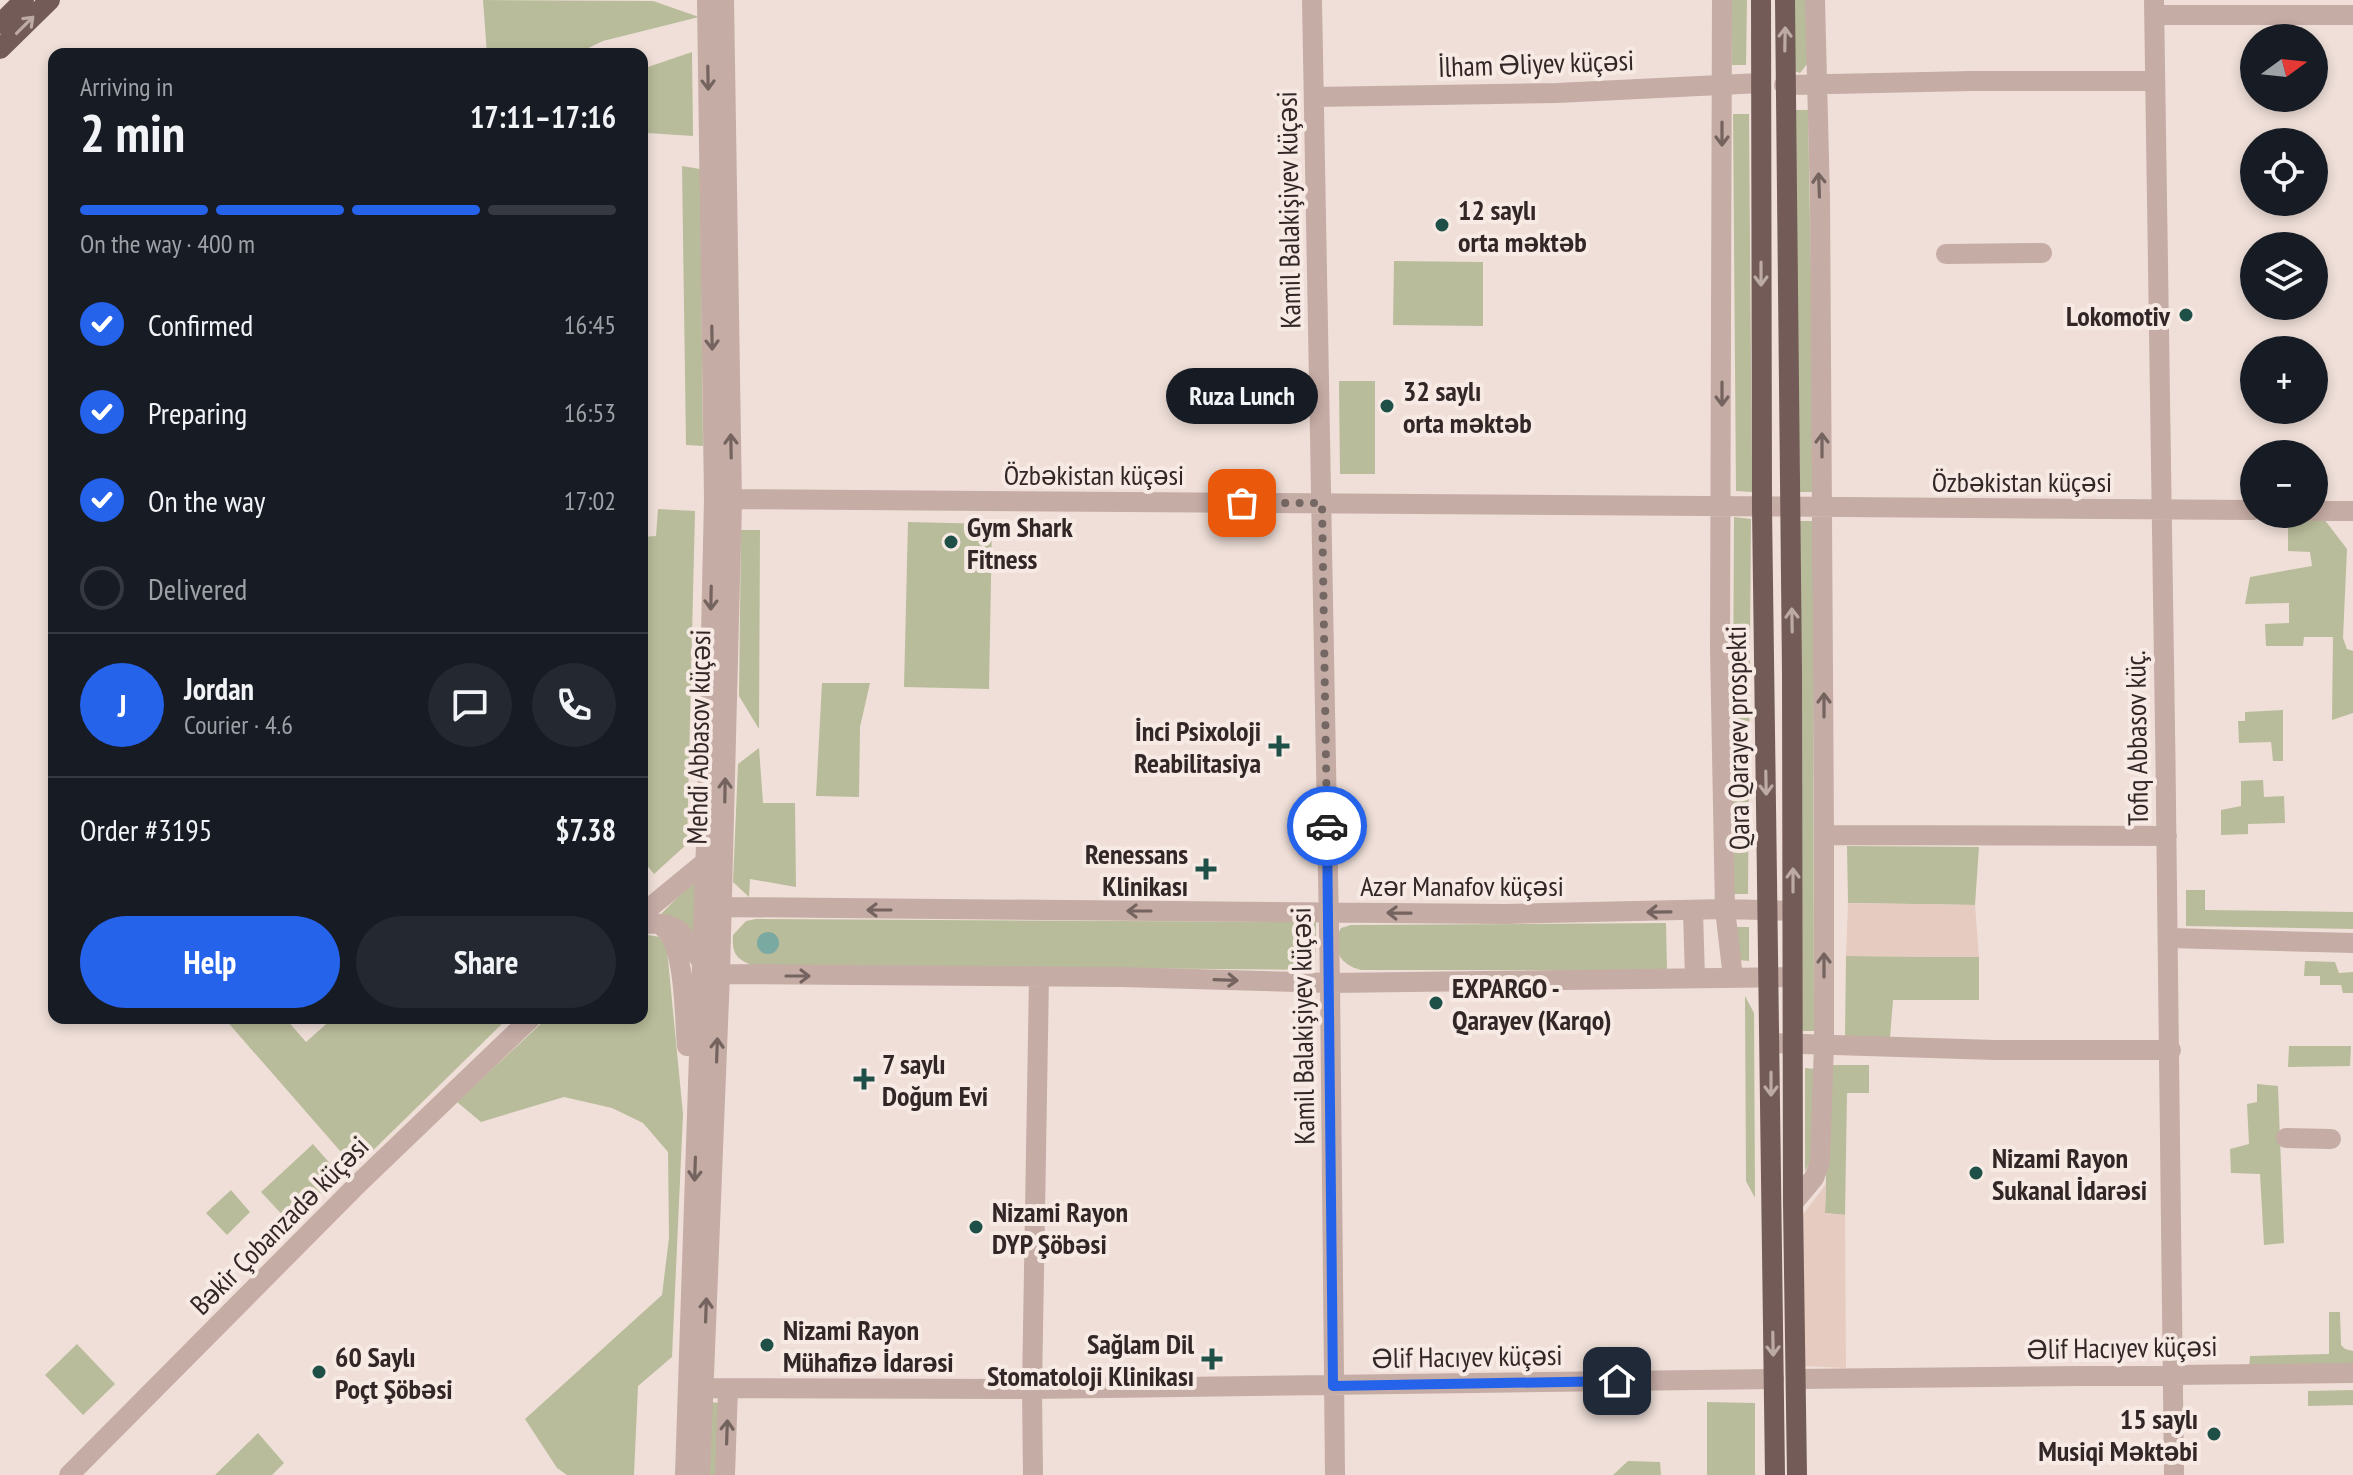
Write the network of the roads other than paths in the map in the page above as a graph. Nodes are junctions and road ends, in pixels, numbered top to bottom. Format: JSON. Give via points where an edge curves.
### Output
{"nodes":[{"id":1,"x":24,"y":0,"type":"edge"},
{"id":2,"x":50,"y":0,"type":"edge"},
{"id":3,"x":707,"y":0,"type":"edge"},
{"id":4,"x":724,"y":0,"type":"edge"},
{"id":5,"x":1312,"y":0,"type":"edge"},
{"id":6,"x":1722,"y":0,"type":"edge"},
{"id":7,"x":1761,"y":0,"type":"edge"},
{"id":8,"x":1785,"y":0,"type":"edge"},
{"id":9,"x":1815,"y":0,"type":"edge"},
{"id":10,"x":2154,"y":8,"type":"edge"},
{"id":11,"x":2353,"y":15,"type":"edge"},
{"id":12,"x":0,"y":24,"type":"edge"},
{"id":13,"x":0,"y":49,"type":"edge"},
{"id":14,"x":2154,"y":81,"type":"junction"},
{"id":15,"x":1721,"y":83,"type":"junction"},
{"id":16,"x":1760,"y":83,"type":"junction"},
{"id":17,"x":1817,"y":84,"type":"junction"},
{"id":18,"x":1784,"y":85,"type":"junction"},
{"id":19,"x":1314,"y":97,"type":"junction"},
{"id":20,"x":2042,"y":253,"type":"dead end"},
{"id":21,"x":1946,"y":254,"type":"dead end"},
{"id":22,"x":723,"y":500,"type":"junction"},
{"id":23,"x":1322,"y":503,"type":"junction"},
{"id":24,"x":1722,"y":507,"type":"junction"},
{"id":25,"x":1790,"y":508,"type":"junction"},
{"id":26,"x":1822,"y":508,"type":"junction"},
{"id":27,"x":1762,"y":509,"type":"junction"},
{"id":28,"x":2159,"y":510,"type":"junction"},
{"id":29,"x":2240,"y":510,"type":"edge"},
{"id":30,"x":2328,"y":511,"type":"edge"},
{"id":31,"x":2353,"y":511,"type":"edge"},
{"id":32,"x":1824,"y":835,"type":"junction"},
{"id":33,"x":2167,"y":836,"type":"junction"},
{"id":34,"x":715,"y":843,"type":"junction"},
{"id":35,"x":705,"y":862,"type":"junction"},
{"id":36,"x":722,"y":907,"type":"junction"},
{"id":37,"x":1725,"y":909,"type":"junction"},
{"id":38,"x":1768,"y":910,"type":"junction"},
{"id":39,"x":1693,"y":911,"type":"junction"},
{"id":40,"x":1793,"y":911,"type":"junction"},
{"id":41,"x":1328,"y":913,"type":"junction"},
{"id":42,"x":648,"y":916,"type":"edge"},
{"id":43,"x":648,"y":916,"type":"edge"},
{"id":44,"x":703,"y":916,"type":"junction"},
{"id":45,"x":648,"y":919,"type":"edge"},
{"id":46,"x":648,"y":919,"type":"edge"},
{"id":47,"x":2169,"y":938,"type":"junction"},
{"id":48,"x":2353,"y":943,"type":"edge"},
{"id":49,"x":701,"y":958,"type":"junction"},
{"id":50,"x":720,"y":974,"type":"junction"},
{"id":51,"x":1039,"y":976,"type":"junction"},
{"id":52,"x":1793,"y":977,"type":"junction"},
{"id":53,"x":1695,"y":978,"type":"junction"},
{"id":54,"x":1733,"y":978,"type":"junction"},
{"id":55,"x":1769,"y":978,"type":"junction"},
{"id":56,"x":1330,"y":983,"type":"junction"},
{"id":57,"x":525,"y":1024,"type":"edge"},
{"id":58,"x":1793,"y":1042,"type":"junction"},
{"id":59,"x":1771,"y":1043,"type":"junction"},
{"id":60,"x":1824,"y":1043,"type":"junction"},
{"id":61,"x":2171,"y":1050,"type":"junction"},
{"id":62,"x":696,"y":1130,"type":"junction"},
{"id":63,"x":2286,"y":1138,"type":"dead end"},
{"id":64,"x":2331,"y":1139,"type":"dead end"},
{"id":65,"x":1793,"y":1203,"type":"junction"},
{"id":66,"x":2353,"y":1373,"type":"edge"},
{"id":67,"x":2174,"y":1374,"type":"junction"},
{"id":68,"x":1774,"y":1379,"type":"junction"},
{"id":69,"x":1796,"y":1379,"type":"junction"},
{"id":70,"x":1333,"y":1386,"type":"junction"},
{"id":71,"x":703,"y":1388,"type":"junction"},
{"id":72,"x":728,"y":1388,"type":"junction"},
{"id":73,"x":1032,"y":1389,"type":"junction"},
{"id":74,"x":69,"y":1475,"type":"edge"},
{"id":75,"x":685,"y":1475,"type":"edge"},
{"id":76,"x":700,"y":1475,"type":"edge"},
{"id":77,"x":725,"y":1475,"type":"edge"},
{"id":78,"x":1033,"y":1475,"type":"edge"},
{"id":79,"x":1335,"y":1475,"type":"edge"},
{"id":80,"x":1775,"y":1475,"type":"edge"},
{"id":81,"x":1797,"y":1475,"type":"edge"},
{"id":82,"x":2174,"y":1475,"type":"edge"}],
"edges":[{"from":1,"to":12,"type":"main road"},
{"from":13,"to":2,"type":"main road","one_way":true},
{"from":3,"to":22,"type":"street","name":"Mehdi Abbasov küçəsi","one_way":true},
{"from":22,"to":4,"type":"street","name":"Mehdi Abbasov küçəsi","one_way":true},
{"from":5,"to":19,"type":"street","name":"Kamil Balakişiyev küçəsi"},
{"from":6,"to":15,"type":"street"},
{"from":7,"to":16,"type":"main road","name":"Qara Qarayev prospekti"},
{"from":18,"to":8,"type":"main road","name":"Qara Qarayev prospekti","one_way":true},
{"from":9,"to":17,"type":"street"},
{"from":10,"to":11,"type":"street"},
{"from":10,"to":14,"type":"street","name":"Tofiq Abbasov küç."},
{"from":14,"to":17,"type":"street"},
{"from":14,"to":28,"type":"street","name":"Tofiq Abbasov küç."},
{"from":15,"to":16,"type":"street","name":"İlham Əliyev küçəsi"},
{"from":15,"to":19,"type":"street","name":"İlham Əliyev küçəsi","via":[[1557,93]]},
{"from":15,"to":24,"type":"street","one_way":true},
{"from":16,"to":27,"type":"main road","name":"Qara Qarayev prospekti","one_way":true},
{"from":17,"to":18,"type":"street"},
{"from":26,"to":17,"type":"street","one_way":true},
{"from":18,"to":25,"type":"main road","name":"Qara Qarayev prospekti"},
{"from":19,"to":23,"type":"street","name":"Kamil Balakişiyev küçəsi"},
{"from":20,"to":21,"type":"street"},
{"from":22,"to":23,"type":"street","name":"Özbəkistan küçəsi"},
{"from":22,"to":34,"type":"street","name":"Mehdi Abbasov küçəsi"},
{"from":23,"to":24,"type":"street","name":"Özbəkistan küçəsi"},
{"from":23,"to":41,"type":"street","name":"Kamil Balakişiyev küçəsi"},
{"from":24,"to":27,"type":"street","name":"Özbəkistan küçəsi"},
{"from":24,"to":37,"type":"street"},
{"from":25,"to":26,"type":"street","name":"Özbəkistan küçəsi"},
{"from":25,"to":27,"type":"street","name":"Özbəkistan küçəsi"},
{"from":40,"to":25,"type":"main road","name":"Qara Qarayev prospekti","one_way":true},
{"from":26,"to":28,"type":"street","name":"Özbəkistan küçəsi"},
{"from":32,"to":26,"type":"street","one_way":true},
{"from":27,"to":38,"type":"main road","name":"Qara Qarayev prospekti","one_way":true},
{"from":28,"to":29,"type":"street","name":"Özbəkistan küçəsi"},
{"from":28,"to":33,"type":"street","name":"Tofiq Abbasov küç."},
{"from":30,"to":31,"type":"street"},
{"from":32,"to":33,"type":"street"},
{"from":60,"to":32,"type":"street","one_way":true},
{"from":33,"to":47,"type":"street","name":"Tofiq Abbasov küç."},
{"from":34,"to":35,"type":"street"},
{"from":34,"to":36,"type":"street","name":"Mehdi Abbasov küçəsi"},
{"from":34,"to":42,"type":"street"},
{"from":35,"to":43,"type":"street"},
{"from":35,"to":44,"type":"street","name":"Mehdi Abbasov küçəsi"},
{"from":41,"to":36,"type":"street","name":"Azər Manafov küçəsi","one_way":true},
{"from":36,"to":44,"type":"street","name":"Azər Manafov küçəsi"},
{"from":36,"to":50,"type":"street","name":"Mehdi Abbasov küçəsi"},
{"from":37,"to":38,"type":"street","name":"Azər Manafov küçəsi"},
{"from":37,"to":39,"type":"street","name":"Azər Manafov küçəsi"},
{"from":37,"to":54,"type":"street"},
{"from":38,"to":40,"type":"street","name":"Azər Manafov küçəsi"},
{"from":38,"to":55,"type":"main road","name":"Qara Qarayev prospekti"},
{"from":39,"to":41,"type":"street","name":"Azər Manafov küçəsi","one_way":true},
{"from":39,"to":53,"type":"street"},
{"from":40,"to":52,"type":"main road","name":"Qara Qarayev prospekti"},
{"from":41,"to":56,"type":"street","name":"Kamil Balakişiyev küçəsi"},
{"from":44,"to":49,"type":"street","name":"Mehdi Abbasov küçəsi"},
{"from":45,"to":49,"type":"street","via":[[679,930]]},
{"from":46,"to":62,"type":"street","via":[[669,931],[678,955]]},
{"from":47,"to":48,"type":"street"},
{"from":47,"to":61,"type":"street","name":"Tofiq Abbasov küç."},
{"from":49,"to":50,"type":"street"},
{"from":49,"to":62,"type":"street","name":"Mehdi Abbasov küçəsi"},
{"from":50,"to":51,"type":"street","one_way":true},
{"from":71,"to":50,"type":"street","name":"Mehdi Abbasov küçəsi","one_way":true},
{"from":51,"to":56,"type":"street","one_way":true},
{"from":51,"to":73,"type":"street"},
{"from":52,"to":55,"type":"street"},
{"from":52,"to":58,"type":"main road","name":"Qara Qarayev prospekti"},
{"from":53,"to":54,"type":"street"},
{"from":53,"to":56,"type":"street"},
{"from":54,"to":55,"type":"street"},
{"from":55,"to":59,"type":"main road","name":"Qara Qarayev prospekti"},
{"from":56,"to":70,"type":"street","name":"Kamil Balakişiyev küçəsi"},
{"from":57,"to":74,"type":"street","name":"Bəkir Çobanzadə küçəsi"},
{"from":58,"to":59,"type":"street"},
{"from":58,"to":60,"type":"street"},
{"from":58,"to":65,"type":"main road","name":"Qara Qarayev prospekti"},
{"from":59,"to":68,"type":"main road","name":"Qara Qarayev prospekti","one_way":true},
{"from":60,"to":61,"type":"street"},
{"from":60,"to":65,"type":"street","via":[[1820,1162]]},
{"from":61,"to":67,"type":"street","name":"Tofiq Abbasov küç."},
{"from":62,"to":75,"type":"street","name":"Mehdi Abbasov küçəsi","one_way":true},
{"from":63,"to":64,"type":"street"},
{"from":65,"to":69,"type":"main road","name":"Qara Qarayev prospekti"},
{"from":66,"to":67,"type":"street","name":"Əlif Hacıyev küçəsi"},
{"from":67,"to":69,"type":"street","name":"Əlif Hacıyev küçəsi"},
{"from":67,"to":82,"type":"street","name":"Tofiq Abbasov küç."},
{"from":68,"to":70,"type":"street","name":"Əlif Hacıyev küçəsi"},
{"from":68,"to":80,"type":"main road","name":"Qara Qarayev prospekti"},
{"from":69,"to":81,"type":"main road","name":"Qara Qarayev prospekti"},
{"from":70,"to":73,"type":"street","name":"Əlif Hacıyev küçəsi"},
{"from":70,"to":79,"type":"street","name":"Kamil Balakişiyev küçəsi"},
{"from":71,"to":72,"type":"street","name":"Əlif Hacıyev küçəsi"},
{"from":71,"to":76,"type":"street","name":"Mehdi Abbasov küçəsi"},
{"from":72,"to":73,"type":"street","name":"Əlif Hacıyev küçəsi"},
{"from":77,"to":72,"type":"street","one_way":true},
{"from":73,"to":78,"type":"street"}]}
